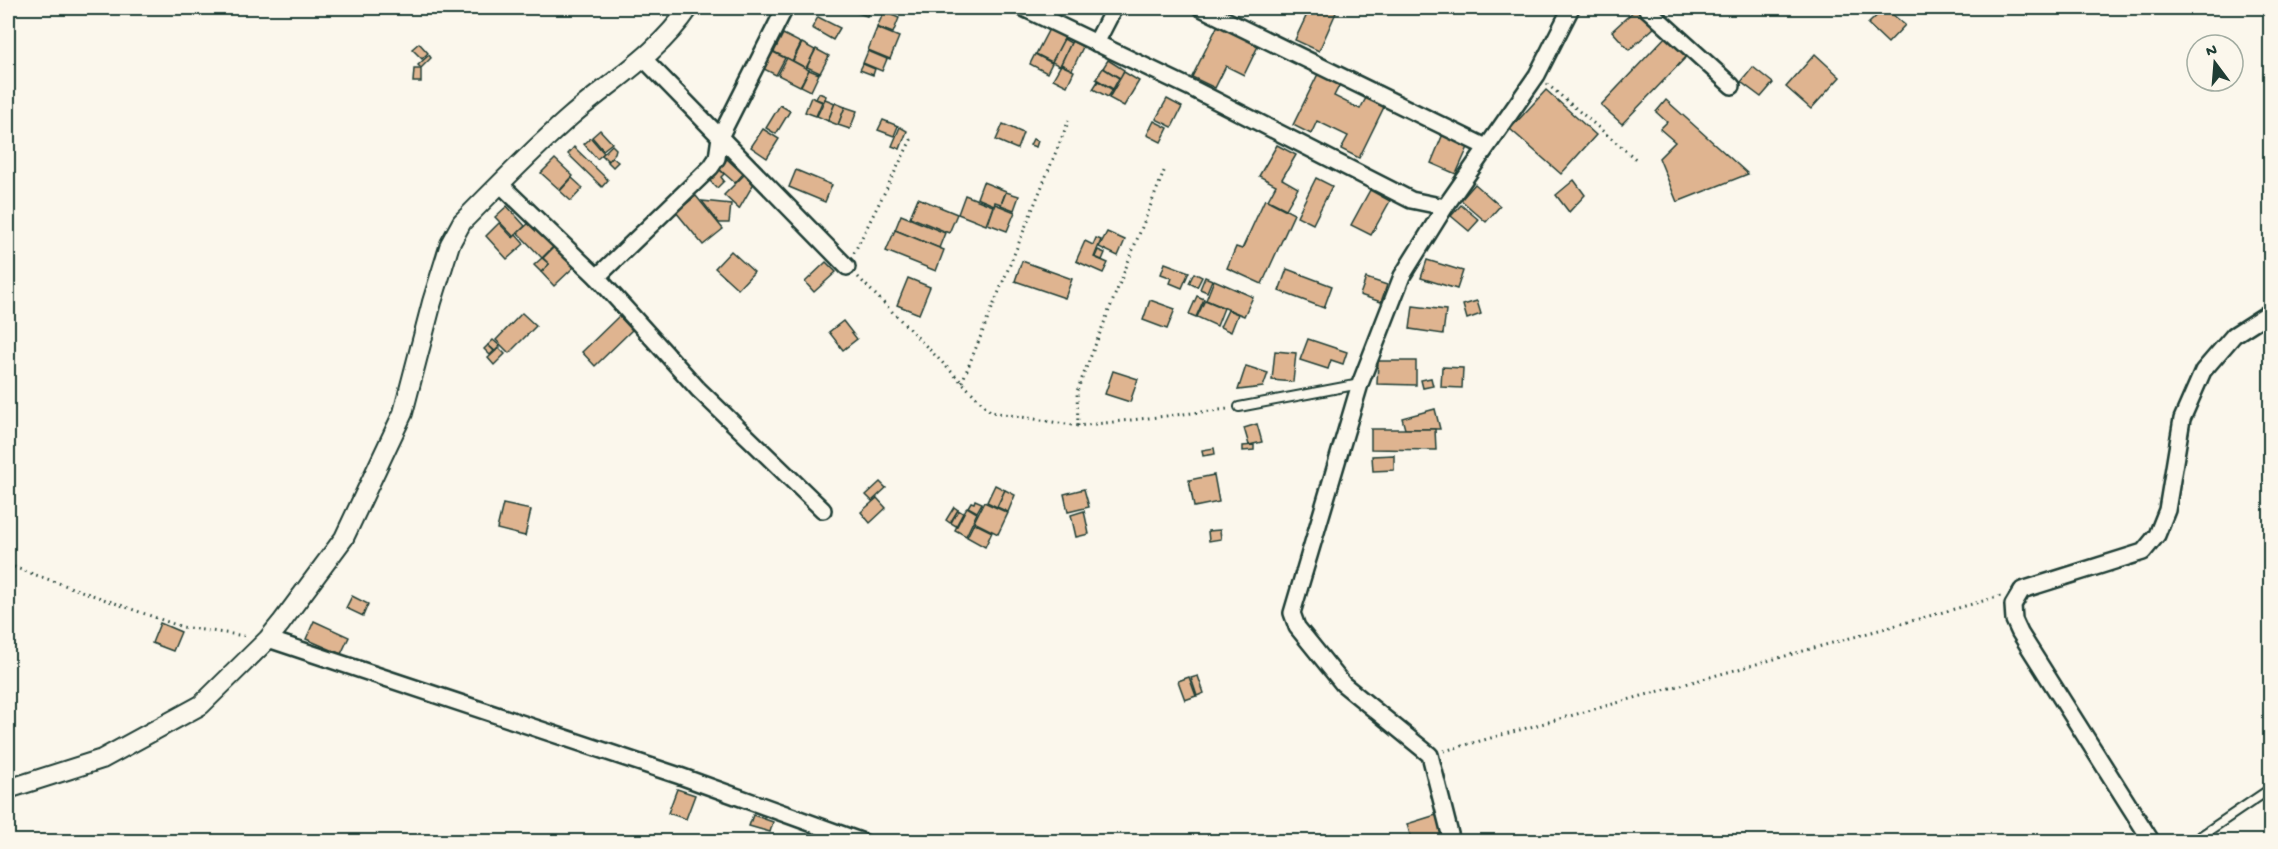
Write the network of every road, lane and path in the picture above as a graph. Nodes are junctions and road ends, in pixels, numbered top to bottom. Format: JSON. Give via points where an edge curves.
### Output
{"nodes":[{"id":1,"x":689,"y":8,"type":"edge"},
{"id":2,"x":785,"y":8,"type":"edge"},
{"id":3,"x":1023,"y":8,"type":"edge"},
{"id":4,"x":1114,"y":8,"type":"edge"},
{"id":5,"x":1201,"y":8,"type":"edge"},
{"id":6,"x":1571,"y":8,"type":"edge"},
{"id":7,"x":1646,"y":8,"type":"edge"},
{"id":8,"x":1096,"y":43,"type":"junction"},
{"id":9,"x":644,"y":59,"type":"junction"},
{"id":10,"x":1537,"y":75,"type":"junction"},
{"id":11,"x":1732,"y":86,"type":"dead end"},
{"id":12,"x":1069,"y":120,"type":"dead end"},
{"id":13,"x":914,"y":135,"type":"dead end"},
{"id":14,"x":720,"y":137,"type":"junction"},
{"id":15,"x":1486,"y":147,"type":"junction"},
{"id":16,"x":1638,"y":161,"type":"dead end"},
{"id":17,"x":1165,"y":169,"type":"dead end"},
{"id":18,"x":500,"y":184,"type":"junction"},
{"id":19,"x":1444,"y":207,"type":"junction"},
{"id":20,"x":848,"y":267,"type":"junction"},
{"id":21,"x":597,"y":277,"type":"junction"},
{"id":22,"x":2271,"y":312,"type":"edge"},
{"id":23,"x":962,"y":383,"type":"junction"},
{"id":24,"x":1360,"y":384,"type":"junction"},
{"id":25,"x":1239,"y":407,"type":"joint"},
{"id":26,"x":1078,"y":426,"type":"junction"},
{"id":27,"x":823,"y":510,"type":"dead end"},
{"id":28,"x":8,"y":565,"type":"edge"},
{"id":29,"x":2022,"y":590,"type":"junction"},
{"id":30,"x":268,"y":639,"type":"junction"},
{"id":31,"x":1430,"y":755,"type":"junction"},
{"id":32,"x":8,"y":789,"type":"edge"},
{"id":33,"x":2271,"y":789,"type":"edge"},
{"id":34,"x":863,"y":842,"type":"edge"},
{"id":35,"x":1452,"y":842,"type":"edge"},
{"id":36,"x":2152,"y":842,"type":"edge"},
{"id":37,"x":2192,"y":842,"type":"edge"}],
"edges":[{"from":1,"to":9,"type":"street","via":[[674,30]]},
{"from":2,"to":14,"type":"street"},
{"from":3,"to":8,"type":"street"},
{"from":4,"to":8,"type":"street"},
{"from":5,"to":15,"type":"street"},
{"from":6,"to":10,"type":"street"},
{"from":7,"to":11,"type":"street"},
{"from":8,"to":19,"type":"street","via":[[1411,200]]},
{"from":9,"to":14,"type":"street"},
{"from":9,"to":18,"type":"street","via":[[571,116]]},
{"from":10,"to":15,"type":"street"},
{"from":10,"to":16,"type":"path"},
{"from":12,"to":23,"type":"path"},
{"from":13,"to":20,"type":"path"},
{"from":14,"to":20,"type":"street"},
{"from":14,"to":21,"type":"street","via":[[717,158],[711,167]]},
{"from":15,"to":19,"type":"street"},
{"from":17,"to":26,"type":"path","via":[[1077,391]]},
{"from":18,"to":21,"type":"street"},
{"from":18,"to":30,"type":"street","via":[[462,222],[450,244],[403,413],[344,538]]},
{"from":19,"to":24,"type":"street","via":[[1402,276]]},
{"from":20,"to":23,"type":"path"},
{"from":21,"to":27,"type":"street","via":[[698,389]]},
{"from":22,"to":29,"type":"street","via":[[2234,335],[2203,371],[2182,419],[2167,510],[2157,535],[2143,552]]},
{"from":23,"to":26,"type":"path","via":[[991,412]]},
{"from":24,"to":25,"type":"lane"},
{"from":24,"to":31,"type":"street","via":[[1292,613],[1297,627],[1343,684]]},
{"from":25,"to":26,"type":"path"},
{"from":28,"to":30,"type":"path","via":[[182,627]]},
{"from":29,"to":31,"type":"path"},
{"from":29,"to":36,"type":"street","via":[[2013,605],[2020,633]]},
{"from":30,"to":32,"type":"street","via":[[201,705],[102,759]]},
{"from":30,"to":34,"type":"street","via":[[680,776]]},
{"from":31,"to":35,"type":"street"},
{"from":33,"to":37,"type":"lane"}]}
